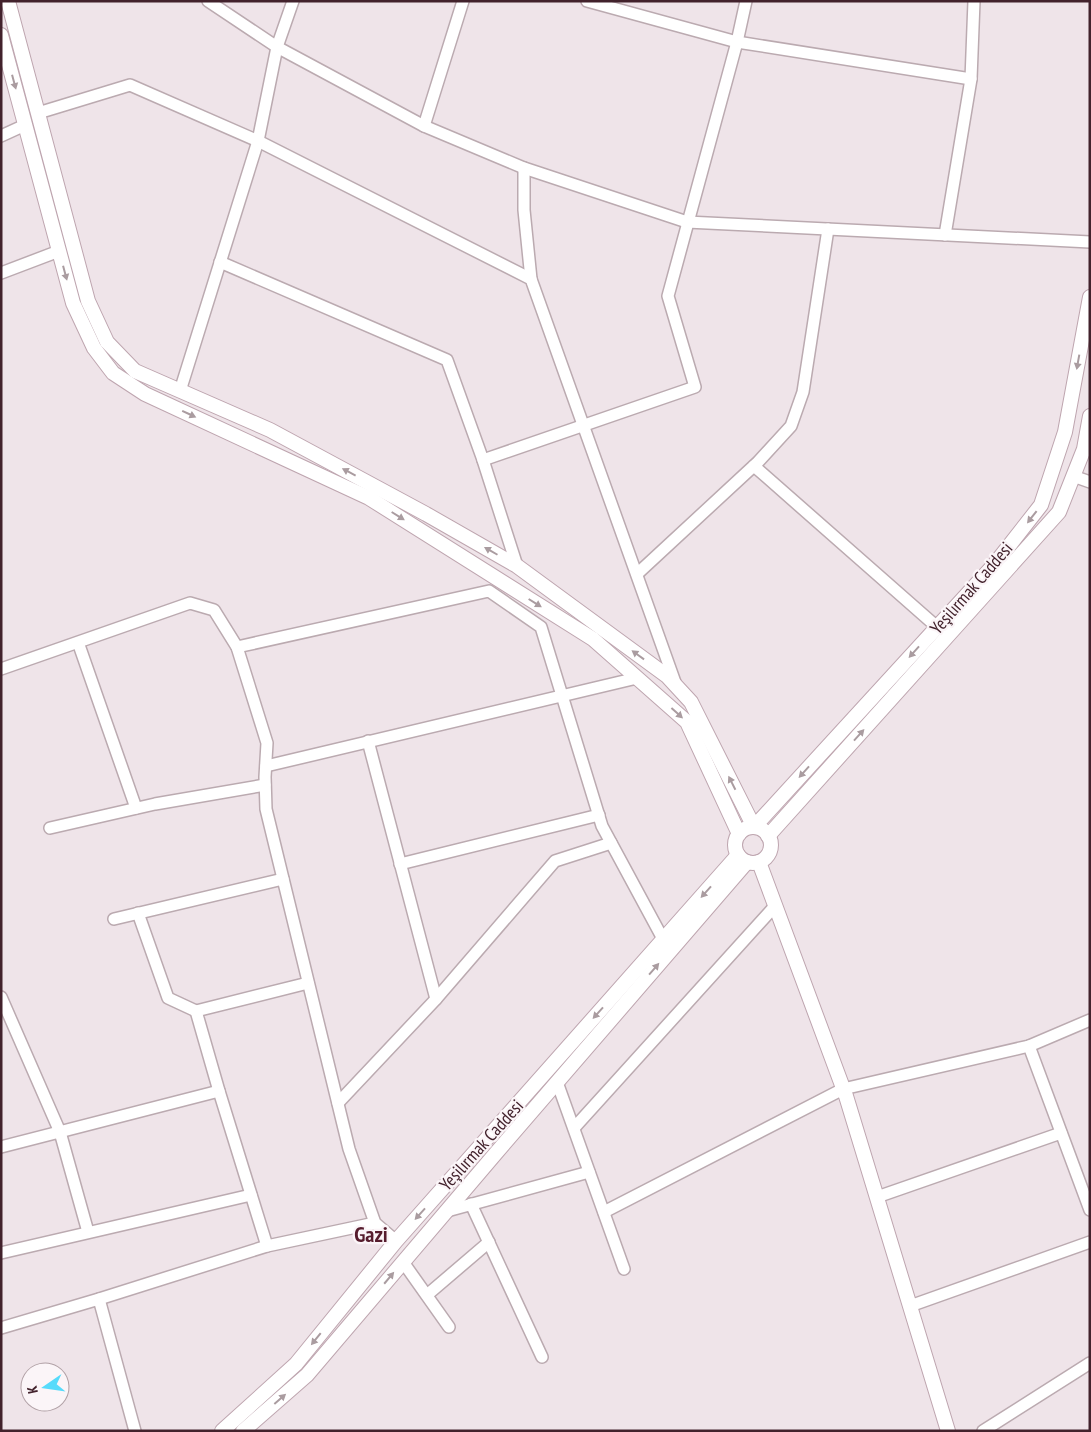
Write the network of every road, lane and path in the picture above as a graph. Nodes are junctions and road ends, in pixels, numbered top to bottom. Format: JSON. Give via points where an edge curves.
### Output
{"nodes":[{"id":1,"x":8,"y":1,"type":"edge"},
{"id":2,"x":208,"y":1,"type":"edge"},
{"id":3,"x":293,"y":1,"type":"edge"},
{"id":4,"x":463,"y":1,"type":"edge"},
{"id":5,"x":587,"y":1,"type":"edge"},
{"id":6,"x":746,"y":1,"type":"edge"},
{"id":7,"x":974,"y":1,"type":"edge"},
{"id":8,"x":1,"y":35,"type":"edge"},
{"id":9,"x":737,"y":42,"type":"junction"},
{"id":10,"x":277,"y":47,"type":"junction"},
{"id":11,"x":972,"y":79,"type":"junction"},
{"id":12,"x":38,"y":114,"type":"junction"},
{"id":13,"x":25,"y":125,"type":"junction"},
{"id":14,"x":424,"y":126,"type":"junction"},
{"id":15,"x":1,"y":136,"type":"edge"},
{"id":16,"x":258,"y":141,"type":"junction"},
{"id":17,"x":524,"y":168,"type":"junction"},
{"id":18,"x":687,"y":222,"type":"junction"},
{"id":19,"x":828,"y":229,"type":"junction"},
{"id":20,"x":945,"y":236,"type":"junction"},
{"id":21,"x":1090,"y":242,"type":"edge"},
{"id":22,"x":59,"y":251,"type":"junction"},
{"id":23,"x":220,"y":262,"type":"junction"},
{"id":24,"x":1,"y":274,"type":"edge"},
{"id":25,"x":531,"y":279,"type":"junction"},
{"id":26,"x":1090,"y":297,"type":"edge"},
{"id":27,"x":180,"y":391,"type":"junction"},
{"id":28,"x":1090,"y":416,"type":"edge"},
{"id":29,"x":584,"y":425,"type":"junction"},
{"id":30,"x":483,"y":460,"type":"junction"},
{"id":31,"x":754,"y":466,"type":"junction"},
{"id":32,"x":1074,"y":476,"type":"junction"},
{"id":33,"x":1090,"y":482,"type":"edge"},
{"id":34,"x":517,"y":566,"type":"junction"},
{"id":35,"x":637,"y":574,"type":"junction"},
{"id":36,"x":937,"y":627,"type":"junction"},
{"id":37,"x":79,"y":646,"type":"dead end"},
{"id":38,"x":237,"y":647,"type":"junction"},
{"id":39,"x":1,"y":669,"type":"edge"},
{"id":40,"x":637,"y":678,"type":"junction"},
{"id":41,"x":676,"y":686,"type":"junction"},
{"id":42,"x":562,"y":696,"type":"junction"},
{"id":43,"x":368,"y":741,"type":"junction"},
{"id":44,"x":266,"y":766,"type":"junction"},
{"id":45,"x":265,"y":785,"type":"junction"},
{"id":46,"x":136,"y":808,"type":"junction"},
{"id":47,"x":599,"y":815,"type":"junction"},
{"id":48,"x":754,"y":827,"type":"junction"},
{"id":49,"x":50,"y":828,"type":"dead end"},
{"id":50,"x":739,"y":834,"type":"junction"},
{"id":51,"x":768,"y":836,"type":"junction"},
{"id":52,"x":611,"y":842,"type":"junction"},
{"id":53,"x":748,"y":860,"type":"junction"},
{"id":54,"x":400,"y":864,"type":"junction"},
{"id":55,"x":283,"y":879,"type":"junction"},
{"id":56,"x":776,"y":906,"type":"junction"},
{"id":57,"x":138,"y":913,"type":"junction"},
{"id":58,"x":114,"y":919,"type":"dead end"},
{"id":59,"x":664,"y":939,"type":"junction"},
{"id":60,"x":308,"y":983,"type":"junction"},
{"id":61,"x":1,"y":997,"type":"edge"},
{"id":62,"x":436,"y":999,"type":"junction"},
{"id":63,"x":196,"y":1011,"type":"junction"},
{"id":64,"x":1090,"y":1020,"type":"edge"},
{"id":65,"x":1029,"y":1046,"type":"junction"},
{"id":66,"x":557,"y":1082,"type":"junction"},
{"id":67,"x":844,"y":1089,"type":"junction"},
{"id":68,"x":219,"y":1092,"type":"junction"},
{"id":69,"x":338,"y":1103,"type":"junction"},
{"id":70,"x":574,"y":1128,"type":"junction"},
{"id":71,"x":60,"y":1132,"type":"junction"},
{"id":72,"x":1061,"y":1133,"type":"junction"},
{"id":73,"x":1,"y":1147,"type":"edge"},
{"id":74,"x":590,"y":1172,"type":"junction"},
{"id":75,"x":251,"y":1196,"type":"junction"},
{"id":76,"x":877,"y":1197,"type":"junction"},
{"id":77,"x":471,"y":1204,"type":"junction"},
{"id":78,"x":1090,"y":1210,"type":"edge"},
{"id":79,"x":446,"y":1211,"type":"junction"},
{"id":80,"x":604,"y":1212,"type":"junction"},
{"id":81,"x":375,"y":1223,"type":"junction"},
{"id":82,"x":88,"y":1232,"type":"junction"},
{"id":83,"x":396,"y":1241,"type":"junction"},
{"id":84,"x":489,"y":1242,"type":"junction"},
{"id":85,"x":1090,"y":1242,"type":"edge"},
{"id":86,"x":267,"y":1246,"type":"junction"},
{"id":87,"x":1,"y":1253,"type":"edge"},
{"id":88,"x":403,"y":1262,"type":"junction"},
{"id":89,"x":624,"y":1269,"type":"dead end"},
{"id":90,"x":427,"y":1296,"type":"junction"},
{"id":91,"x":99,"y":1299,"type":"junction"},
{"id":92,"x":910,"y":1306,"type":"junction"},
{"id":93,"x":449,"y":1327,"type":"dead end"},
{"id":94,"x":1,"y":1328,"type":"edge"},
{"id":95,"x":542,"y":1357,"type":"dead end"},
{"id":96,"x":1090,"y":1363,"type":"edge"},
{"id":97,"x":135,"y":1431,"type":"edge"},
{"id":98,"x":222,"y":1431,"type":"edge"},
{"id":99,"x":244,"y":1431,"type":"edge"},
{"id":100,"x":948,"y":1431,"type":"edge"},
{"id":101,"x":983,"y":1431,"type":"edge"}],
"edges":[{"from":1,"to":12,"type":"main road"},
{"from":2,"to":10,"type":"street"},
{"from":3,"to":10,"type":"street"},
{"from":4,"to":14,"type":"street"},
{"from":5,"to":9,"type":"street"},
{"from":6,"to":9,"type":"street"},
{"from":7,"to":11,"type":"street"},
{"from":8,"to":13,"type":"main road","one_way":true},
{"from":9,"to":11,"type":"street"},
{"from":9,"to":18,"type":"street"},
{"from":10,"to":14,"type":"street"},
{"from":10,"to":16,"type":"street"},
{"from":11,"to":20,"type":"street"},
{"from":12,"to":16,"type":"street","via":[[130,85]]},
{"from":12,"to":27,"type":"main road","via":[[88,300],[107,342],[135,371]]},
{"from":13,"to":15,"type":"street"},
{"from":13,"to":22,"type":"main road"},
{"from":14,"to":17,"type":"street"},
{"from":16,"to":23,"type":"street"},
{"from":16,"to":25,"type":"street"},
{"from":17,"to":18,"type":"street"},
{"from":17,"to":25,"type":"street","via":[[524,210]]},
{"from":18,"to":19,"type":"street"},
{"from":18,"to":29,"type":"street","via":[[668,296],[695,387]]},
{"from":19,"to":20,"type":"street"},
{"from":19,"to":31,"type":"street","via":[[803,392],[791,426]]},
{"from":20,"to":21,"type":"street"},
{"from":22,"to":24,"type":"street"},
{"from":22,"to":40,"type":"main road","one_way":true,"via":[[73,303],[94,348],[113,373],[145,394],[369,498],[593,639]]},
{"from":23,"to":27,"type":"street"},
{"from":23,"to":30,"type":"street","via":[[447,360]]},
{"from":25,"to":29,"type":"street"},
{"from":26,"to":36,"type":"main road","name":"Yeşilırmak Caddesi","one_way":true,"via":[[1065,432],[1041,505],[994,565]]},
{"from":34,"to":27,"type":"main road","one_way":true,"via":[[270,430]]},
{"from":28,"to":32,"type":"main road","name":"Yeşilırmak Caddesi","via":[[1084,449]]},
{"from":29,"to":30,"type":"street"},
{"from":29,"to":35,"type":"street"},
{"from":30,"to":34,"type":"street"},
{"from":31,"to":35,"type":"street"},
{"from":31,"to":36,"type":"street"},
{"from":32,"to":33,"type":"street"},
{"from":51,"to":32,"type":"main road","name":"Yeşilırmak Caddesi","one_way":true,"via":[[1059,512]]},
{"from":41,"to":34,"type":"main road","one_way":true,"via":[[667,676]]},
{"from":35,"to":41,"type":"street"},
{"from":36,"to":48,"type":"main road","name":"Yeşilırmak Caddesi","one_way":true},
{"from":37,"to":46,"type":"street"},
{"from":38,"to":39,"type":"street","via":[[214,610],[190,603]]},
{"from":38,"to":42,"type":"street","via":[[489,591],[541,626]]},
{"from":38,"to":44,"type":"street","via":[[267,743]]},
{"from":40,"to":42,"type":"street"},
{"from":40,"to":50,"type":"main road","one_way":true,"via":[[687,722]]},
{"from":48,"to":41,"type":"main road","one_way":true,"via":[[691,702]]},
{"from":42,"to":43,"type":"street"},
{"from":42,"to":47,"type":"street"},
{"from":43,"to":44,"type":"street"},
{"from":43,"to":54,"type":"street"},
{"from":44,"to":45,"type":"street"},
{"from":45,"to":46,"type":"street"},
{"from":45,"to":55,"type":"street","via":[[266,809]]},
{"from":46,"to":49,"type":"street"},
{"from":47,"to":52,"type":"street"},
{"from":47,"to":54,"type":"street"},
{"from":48,"to":50,"type":"main road"},
{"from":48,"to":51,"type":"main road"},
{"from":50,"to":53,"type":"main road","via":[[735,844]]},
{"from":51,"to":53,"type":"main road","via":[[768,854]]},
{"from":52,"to":59,"type":"street"},
{"from":52,"to":62,"type":"street","via":[[555,861]]},
{"from":53,"to":56,"type":"main road"},
{"from":53,"to":59,"type":"main road","name":"Yeşilırmak Caddesi","one_way":true},
{"from":66,"to":53,"type":"main road","name":"Yeşilırmak Caddesi","one_way":true},
{"from":54,"to":62,"type":"street"},
{"from":55,"to":57,"type":"street"},
{"from":55,"to":60,"type":"street"},
{"from":56,"to":67,"type":"main road"},
{"from":56,"to":70,"type":"street"},
{"from":57,"to":58,"type":"street"},
{"from":57,"to":63,"type":"street","via":[[168,998]]},
{"from":59,"to":83,"type":"main road","name":"Yeşilırmak Caddesi","one_way":true},
{"from":60,"to":63,"type":"street"},
{"from":60,"to":69,"type":"street"},
{"from":61,"to":71,"type":"street"},
{"from":62,"to":69,"type":"street"},
{"from":63,"to":68,"type":"street"},
{"from":64,"to":65,"type":"street"},
{"from":65,"to":67,"type":"street"},
{"from":65,"to":72,"type":"street"},
{"from":66,"to":70,"type":"street"},
{"from":66,"to":79,"type":"main road","name":"Yeşilırmak Caddesi"},
{"from":67,"to":76,"type":"main road"},
{"from":67,"to":80,"type":"street"},
{"from":68,"to":71,"type":"street"},
{"from":68,"to":75,"type":"street"},
{"from":69,"to":81,"type":"street","via":[[349,1149]]},
{"from":70,"to":74,"type":"street"},
{"from":71,"to":73,"type":"street"},
{"from":71,"to":82,"type":"street"},
{"from":72,"to":76,"type":"street"},
{"from":72,"to":78,"type":"street"},
{"from":74,"to":77,"type":"street"},
{"from":74,"to":80,"type":"street"},
{"from":75,"to":82,"type":"street"},
{"from":75,"to":86,"type":"street"},
{"from":76,"to":92,"type":"main road"},
{"from":77,"to":79,"type":"street"},
{"from":77,"to":84,"type":"street"},
{"from":79,"to":88,"type":"main road","name":"Yeşilırmak Caddesi"},
{"from":80,"to":89,"type":"street"},
{"from":81,"to":83,"type":"street"},
{"from":81,"to":86,"type":"street"},
{"from":82,"to":87,"type":"street"},
{"from":83,"to":98,"type":"main road","name":"Yeşilırmak Caddesi","one_way":true,"via":[[296,1364]]},
{"from":84,"to":90,"type":"street"},
{"from":84,"to":95,"type":"street"},
{"from":85,"to":92,"type":"street"},
{"from":86,"to":91,"type":"street"},
{"from":88,"to":90,"type":"street"},
{"from":99,"to":88,"type":"main road","name":"Yeşilırmak Caddesi","one_way":true,"via":[[307,1375]]},
{"from":90,"to":93,"type":"street"},
{"from":91,"to":94,"type":"street"},
{"from":91,"to":97,"type":"street"},
{"from":92,"to":100,"type":"main road"},
{"from":96,"to":101,"type":"street"}]}
